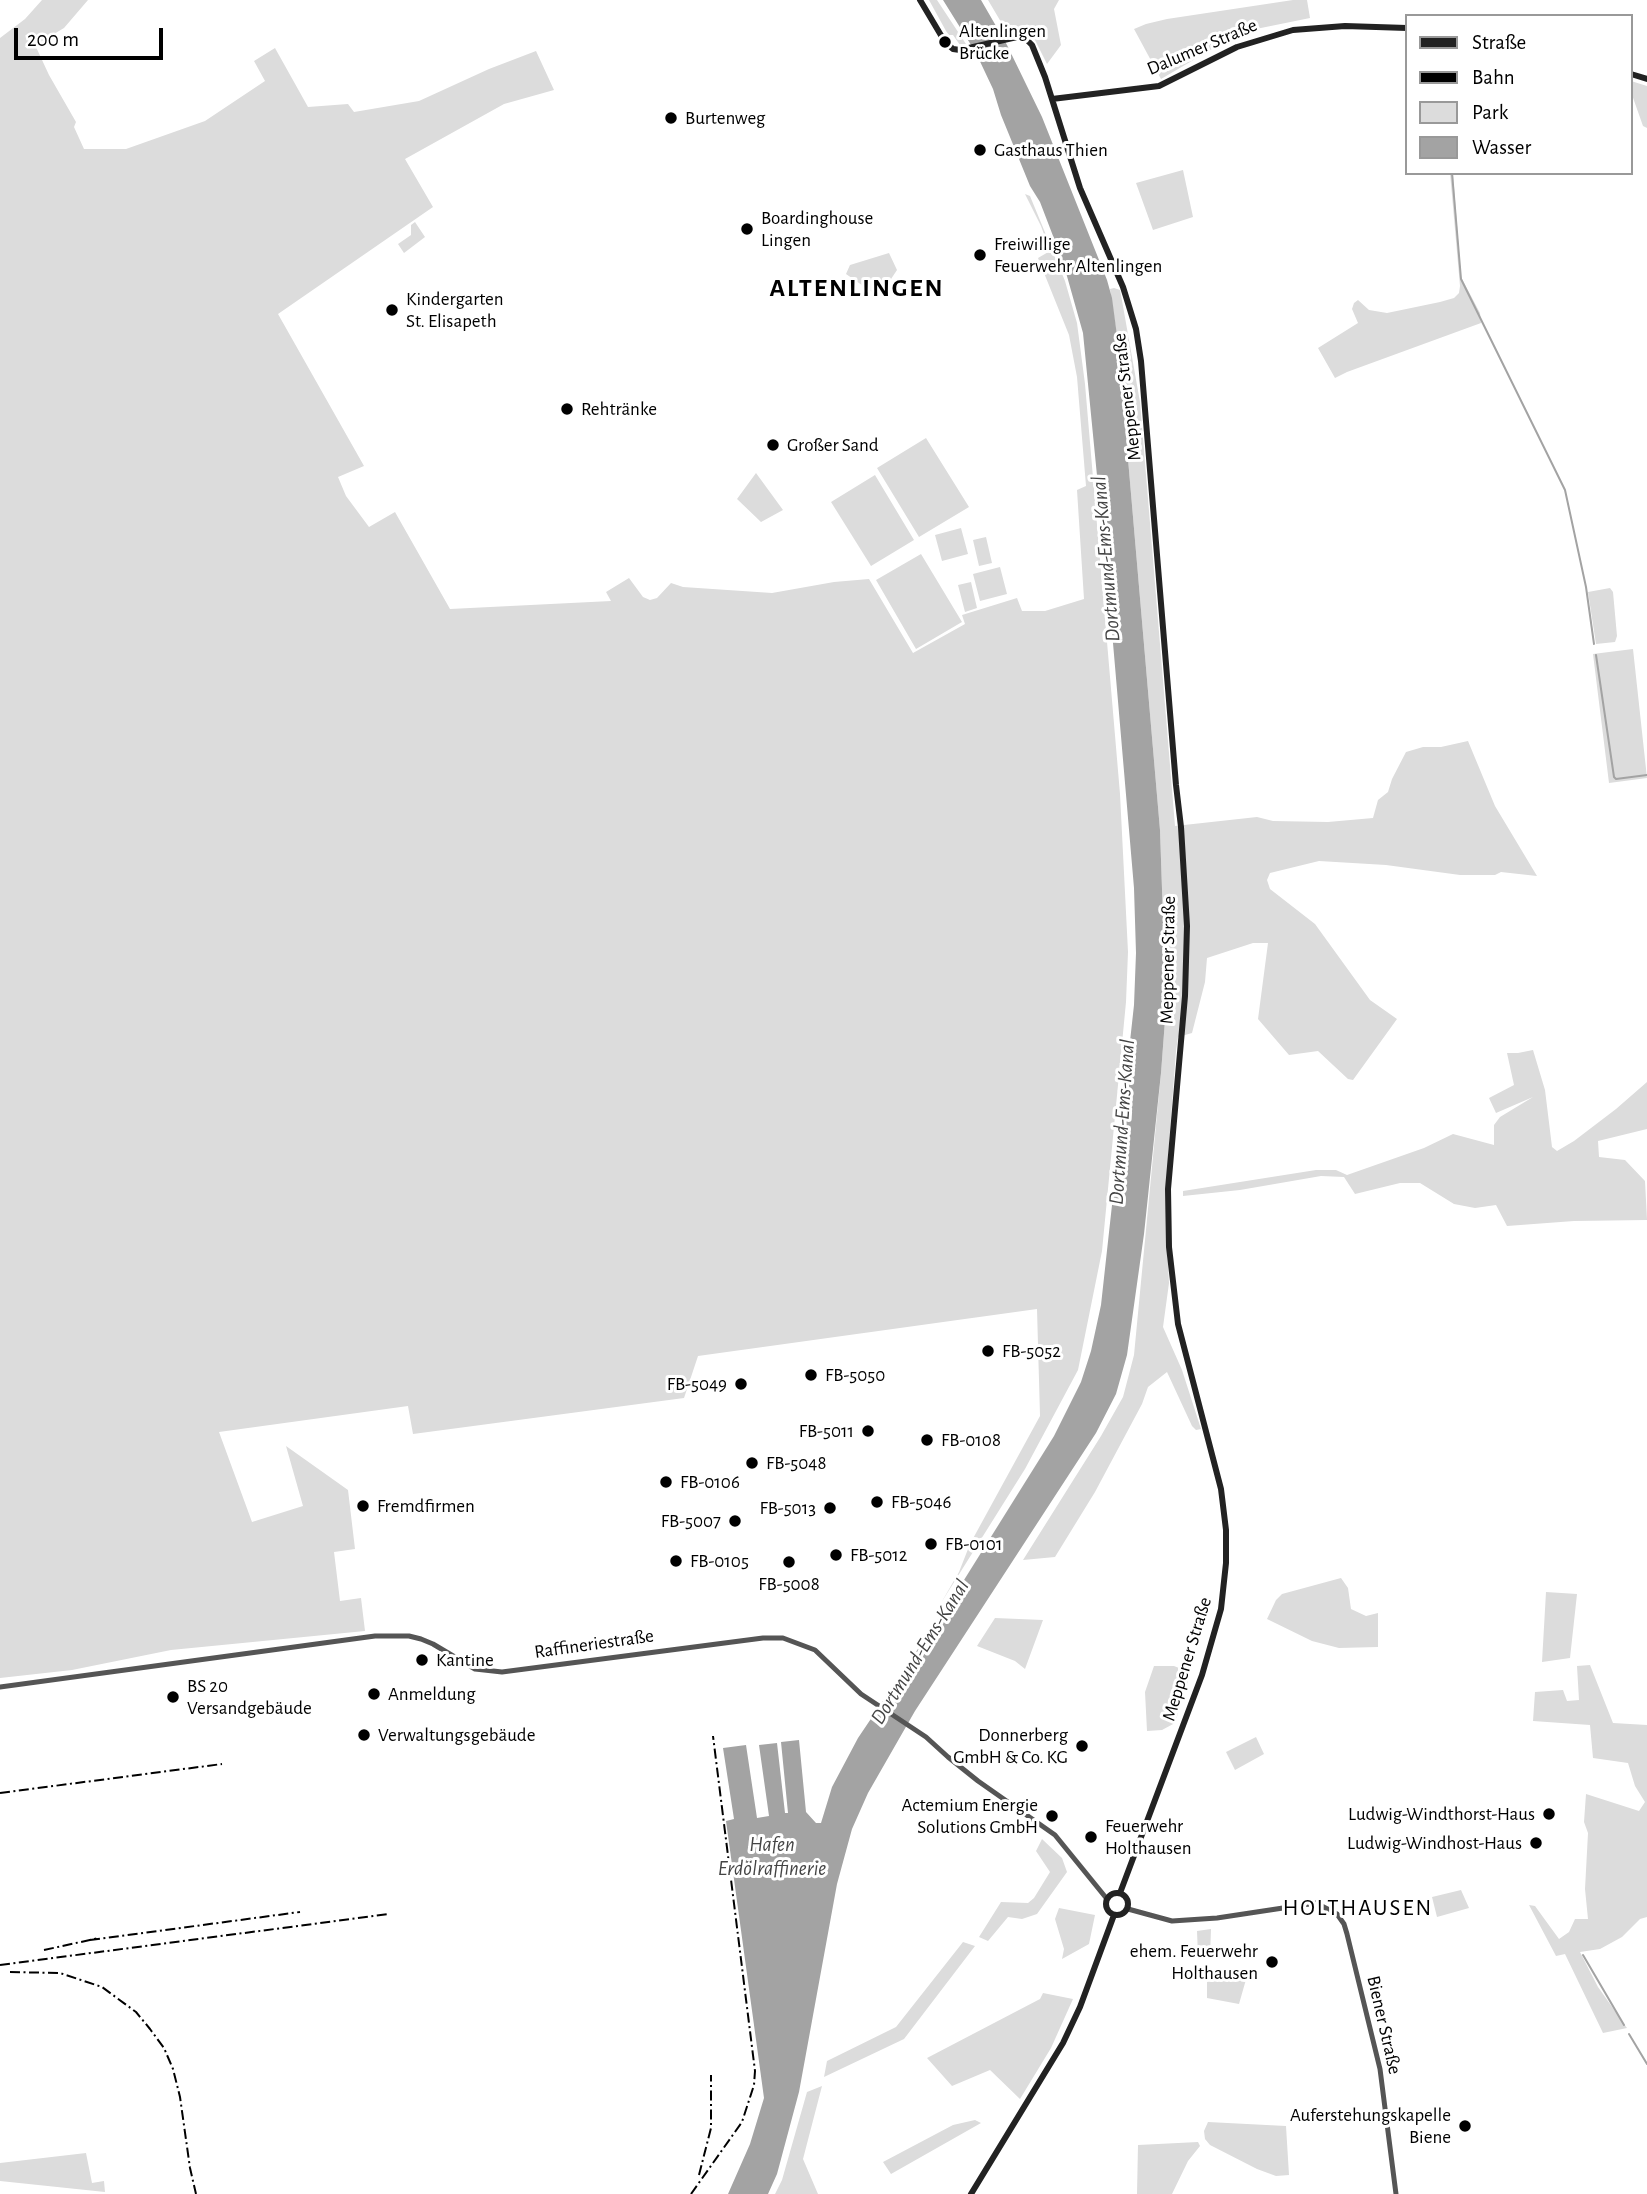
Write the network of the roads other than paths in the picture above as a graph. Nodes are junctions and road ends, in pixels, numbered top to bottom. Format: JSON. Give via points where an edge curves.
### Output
{"nodes":[{"id":1,"x":920,"y":0,"type":"edge"},
{"id":2,"x":1406,"y":28,"type":"edge"},
{"id":3,"x":1052,"y":99,"type":"junction"},
{"id":4,"x":0,"y":1687,"type":"edge"},
{"id":5,"x":1120,"y":1893,"type":"junction"},
{"id":6,"x":1107,"y":1899,"type":"junction"},
{"id":7,"x":1128,"y":1909,"type":"junction"},
{"id":8,"x":1114,"y":1915,"type":"junction"},
{"id":9,"x":971,"y":2194,"type":"edge"},
{"id":10,"x":1396,"y":2194,"type":"edge"}],
"edges":[{"from":1,"to":3,"type":"main road","name":"Meppener Straße","via":[[953,49],[1025,38],[1032,45]]},
{"from":2,"to":3,"type":"main road","name":"Dalumer Straße","via":[[1293,30],[1237,47],[1158,86]]},
{"from":3,"to":5,"type":"main road","name":"Meppener Straße","via":[[1080,188],[1123,287],[1141,361],[1187,926],[1168,1189],[1169,1247],[1178,1324],[1217,1468],[1226,1530],[1224,1586],[1216,1631]]},
{"from":4,"to":6,"type":"street","name":"Raffineriestraße","via":[[375,1636],[409,1636],[433,1643],[475,1669],[502,1672],[771,1637],[791,1640],[815,1650],[872,1701],[1055,1835]]},
{"from":5,"to":6,"type":"main road"},
{"from":5,"to":7,"type":"main road","via":[[1128,1900]]},
{"from":6,"to":8,"type":"main road","via":[[1106,1907]]},
{"from":7,"to":8,"type":"main road"},
{"from":7,"to":10,"type":"street","name":"Biener Straße","via":[[1172,1921],[1316,1903],[1338,1914],[1380,2069]]},
{"from":8,"to":9,"type":"main road","via":[[1063,2043]]}]}
